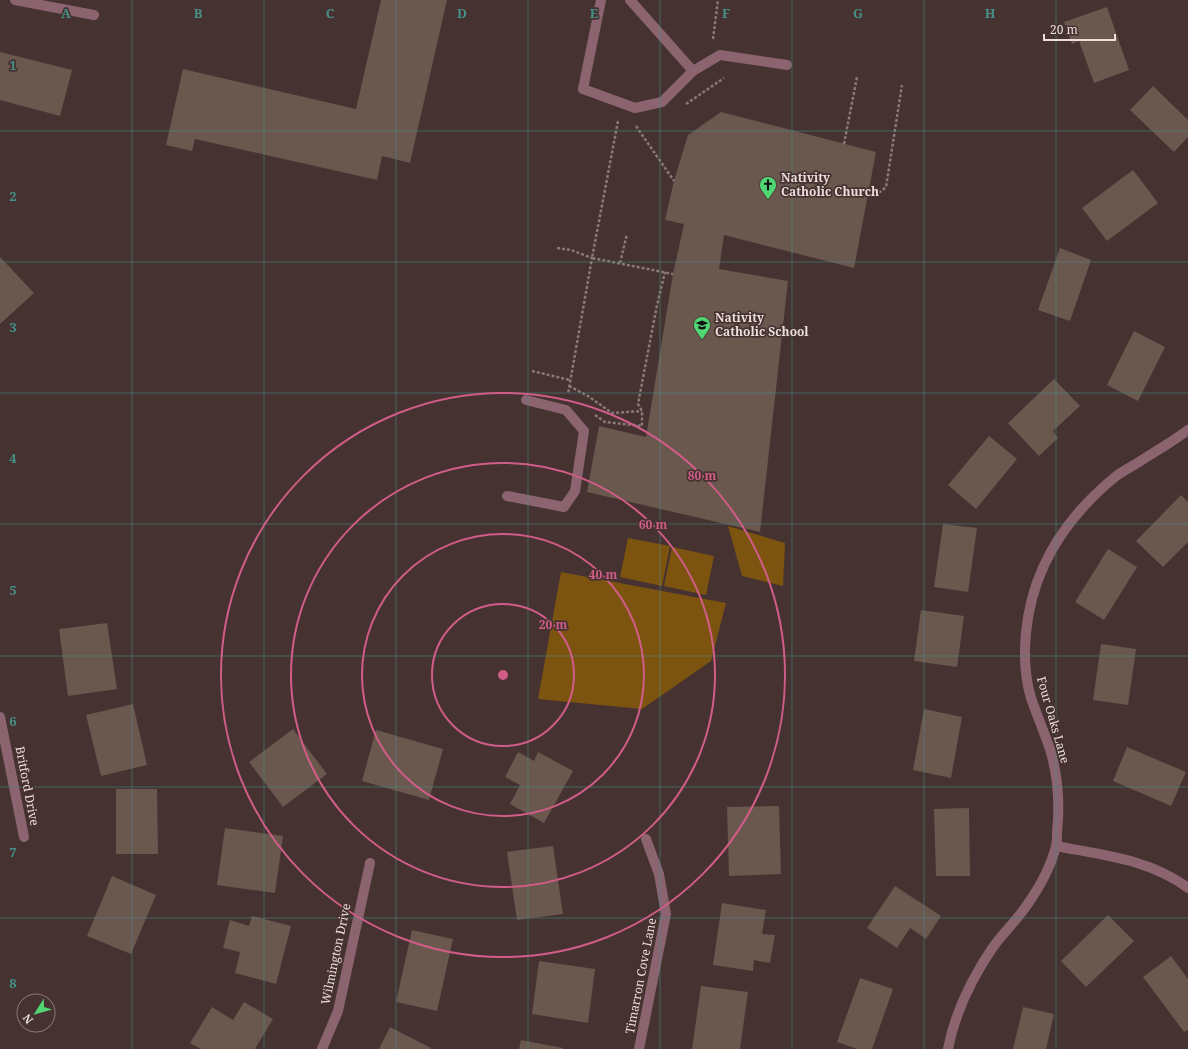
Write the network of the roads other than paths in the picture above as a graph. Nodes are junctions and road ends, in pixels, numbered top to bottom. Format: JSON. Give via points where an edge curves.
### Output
{"nodes":[{"id":1,"x":15,"y":0,"type":"edge"},
{"id":2,"x":601,"y":0,"type":"edge"},
{"id":3,"x":630,"y":0,"type":"edge"},
{"id":4,"x":94,"y":15,"type":"dead end"},
{"id":5,"x":787,"y":65,"type":"dead end"},
{"id":6,"x":693,"y":70,"type":"junction"},
{"id":7,"x":526,"y":400,"type":"dead end"},
{"id":8,"x":1188,"y":430,"type":"edge"},
{"id":9,"x":507,"y":496,"type":"dead end"},
{"id":10,"x":0,"y":717,"type":"edge"},
{"id":11,"x":24,"y":837,"type":"dead end"},
{"id":12,"x":646,"y":839,"type":"dead end"},
{"id":13,"x":1056,"y":846,"type":"junction"},
{"id":14,"x":370,"y":863,"type":"dead end"},
{"id":15,"x":1188,"y":888,"type":"edge"},
{"id":16,"x":322,"y":1049,"type":"edge"},
{"id":17,"x":639,"y":1049,"type":"edge"},
{"id":18,"x":948,"y":1049,"type":"edge"}],
"edges":[{"from":1,"to":4,"type":"street"},
{"from":2,"to":6,"type":"street","via":[[583,89],[635,108],[662,102]]},
{"from":3,"to":6,"type":"street"},
{"from":5,"to":6,"type":"street","via":[[720,55]]},
{"from":7,"to":9,"type":"street","via":[[566,410],[584,431],[575,491],[564,507]]},
{"from":8,"to":13,"type":"street","name":"Four Oaks Lane","via":[[1117,476],[1088,502],[1060,535],[1047,557],[1031,599],[1027,619],[1025,664],[1030,696],[1050,751],[1058,788],[1059,818]]},
{"from":10,"to":11,"type":"street","name":"Britford Drive"},
{"from":12,"to":17,"type":"street","name":"Timarron Cove Lane","via":[[659,874],[666,914]]},
{"from":13,"to":15,"type":"street","via":[[1130,860],[1159,870]]},
{"from":13,"to":18,"type":"street","name":"Four Oaks Lane","via":[[1045,874],[1027,905],[994,946],[975,975],[958,1013]]},
{"from":14,"to":16,"type":"street","name":"Wilmington Drive","via":[[338,1011]]}]}
